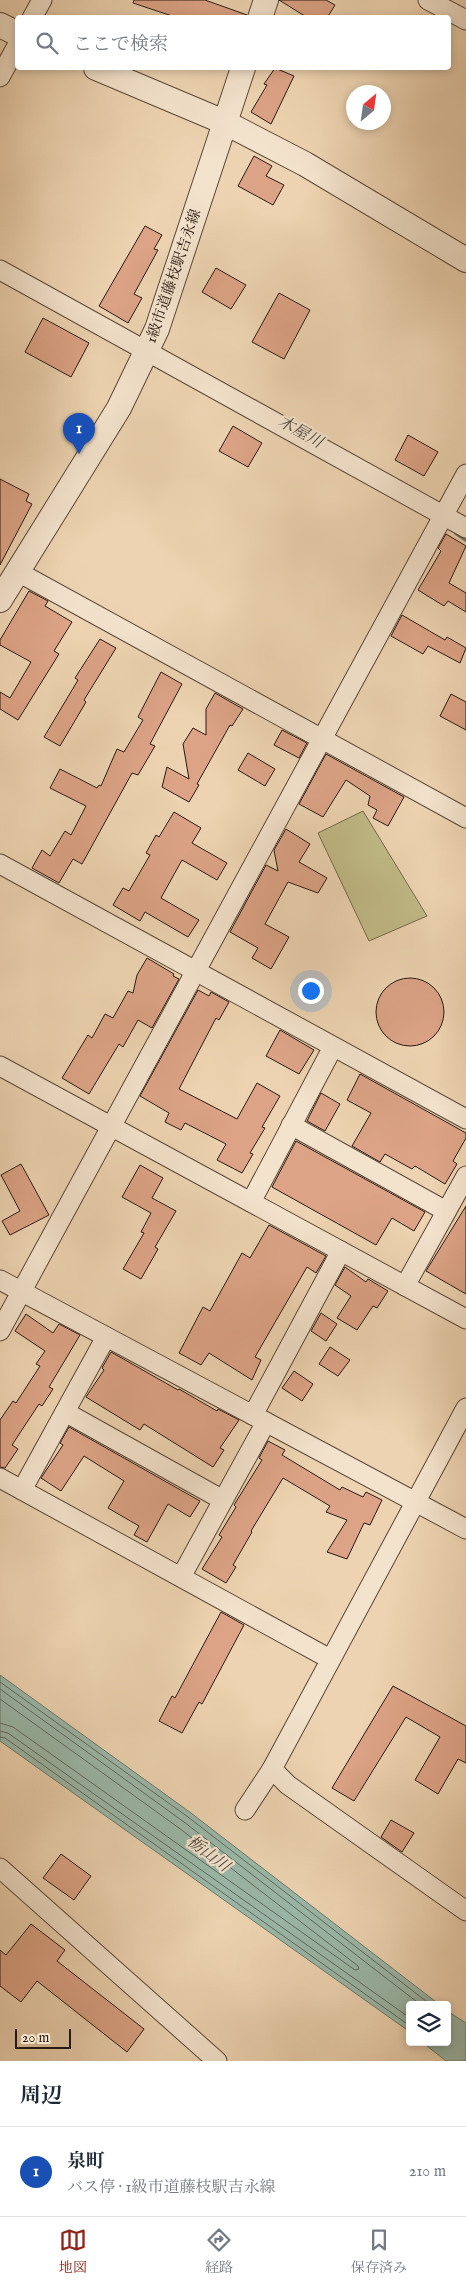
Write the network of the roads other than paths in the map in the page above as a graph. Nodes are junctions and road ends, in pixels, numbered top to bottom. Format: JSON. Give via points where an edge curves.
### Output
{"nodes":[{"id":1,"x":42,"y":0,"type":"edge"},
{"id":2,"x":266,"y":0,"type":"edge"},
{"id":3,"x":428,"y":0,"type":"edge"},
{"id":4,"x":34,"y":15,"type":"edge"},
{"id":5,"x":261,"y":15,"type":"edge"},
{"id":6,"x":466,"y":20,"type":"edge"},
{"id":7,"x":0,"y":25,"type":"edge"},
{"id":8,"x":15,"y":32,"type":"edge"},
{"id":9,"x":15,"y":49,"type":"edge"},
{"id":10,"x":101,"y":70,"type":"edge"},
{"id":11,"x":242,"y":70,"type":"edge"},
{"id":12,"x":0,"y":76,"type":"edge"},
{"id":13,"x":224,"y":122,"type":"junction"},
{"id":14,"x":466,"y":260,"type":"edge"},
{"id":15,"x":0,"y":270,"type":"edge"},
{"id":16,"x":147,"y":350,"type":"junction"},
{"id":17,"x":466,"y":474,"type":"edge"},
{"id":18,"x":443,"y":515,"type":"junction"},
{"id":19,"x":466,"y":528,"type":"edge"},
{"id":20,"x":7,"y":583,"type":"edge"},
{"id":21,"x":320,"y":738,"type":"junction"},
{"id":22,"x":466,"y":818,"type":"edge"},
{"id":23,"x":0,"y":864,"type":"edge"},
{"id":24,"x":193,"y":972,"type":"junction"},
{"id":25,"x":333,"y":1047,"type":"junction"},
{"id":26,"x":0,"y":1066,"type":"edge"},
{"id":27,"x":466,"y":1119,"type":"edge"},
{"id":28,"x":291,"y":1125,"type":"junction"},
{"id":29,"x":110,"y":1126,"type":"junction"},
{"id":30,"x":466,"y":1176,"type":"edge"},
{"id":31,"x":250,"y":1202,"type":"junction"},
{"id":32,"x":446,"y":1211,"type":"junction"},
{"id":33,"x":341,"y":1251,"type":"junction"},
{"id":34,"x":0,"y":1280,"type":"edge"},
{"id":35,"x":405,"y":1286,"type":"junction"},
{"id":36,"x":21,"y":1292,"type":"junction"},
{"id":37,"x":466,"y":1319,"type":"edge"},
{"id":38,"x":0,"y":1331,"type":"edge"},
{"id":39,"x":106,"y":1337,"type":"junction"},
{"id":40,"x":466,"y":1408,"type":"edge"},
{"id":41,"x":65,"y":1412,"type":"junction"},
{"id":42,"x":260,"y":1419,"type":"junction"},
{"id":43,"x":0,"y":1478,"type":"edge"},
{"id":44,"x":22,"y":1490,"type":"junction"},
{"id":45,"x":223,"y":1500,"type":"junction"},
{"id":46,"x":415,"y":1501,"type":"junction"},
{"id":47,"x":466,"y":1529,"type":"edge"},
{"id":48,"x":181,"y":1577,"type":"junction"},
{"id":49,"x":330,"y":1659,"type":"junction"},
{"id":50,"x":272,"y":1769,"type":"junction"},
{"id":51,"x":245,"y":1810,"type":"dead end"},
{"id":52,"x":0,"y":1868,"type":"edge"},
{"id":53,"x":466,"y":1911,"type":"edge"},
{"id":54,"x":217,"y":2061,"type":"edge"}],
"edges":[{"from":1,"to":4,"type":"street"},
{"from":2,"to":5,"type":"street"},
{"from":3,"to":6,"type":"street"},
{"from":7,"to":8,"type":"street"},
{"from":9,"to":12,"type":"street"},
{"from":10,"to":13,"type":"street"},
{"from":11,"to":13,"type":"street","name":"1級市道藤枝駅吉永線"},
{"from":13,"to":14,"type":"street","via":[[305,164]]},
{"from":13,"to":16,"type":"street","name":"1級市道藤枝駅吉永線","via":[[157,329]]},
{"from":15,"to":16,"type":"street"},
{"from":16,"to":18,"type":"street"},
{"from":16,"to":20,"type":"street","name":"1級市道藤枝駅吉永線","via":[[119,408]]},
{"from":17,"to":18,"type":"street"},
{"from":18,"to":19,"type":"street"},
{"from":18,"to":21,"type":"street"},
{"from":20,"to":21,"type":"street"},
{"from":21,"to":22,"type":"street"},
{"from":21,"to":24,"type":"street"},
{"from":23,"to":24,"type":"street"},
{"from":24,"to":25,"type":"street"},
{"from":24,"to":29,"type":"street"},
{"from":25,"to":27,"type":"street"},
{"from":25,"to":28,"type":"street"},
{"from":26,"to":29,"type":"street"},
{"from":28,"to":31,"type":"street"},
{"from":28,"to":32,"type":"street"},
{"from":29,"to":31,"type":"street"},
{"from":29,"to":36,"type":"street"},
{"from":30,"to":32,"type":"street"},
{"from":31,"to":33,"type":"street"},
{"from":32,"to":35,"type":"street"},
{"from":33,"to":35,"type":"street"},
{"from":33,"to":42,"type":"street"},
{"from":34,"to":36,"type":"street"},
{"from":35,"to":37,"type":"street"},
{"from":36,"to":38,"type":"street"},
{"from":36,"to":39,"type":"street"},
{"from":39,"to":41,"type":"street"},
{"from":39,"to":42,"type":"street"},
{"from":40,"to":46,"type":"street"},
{"from":41,"to":44,"type":"street"},
{"from":41,"to":45,"type":"street"},
{"from":42,"to":45,"type":"street"},
{"from":42,"to":46,"type":"street"},
{"from":43,"to":44,"type":"street"},
{"from":44,"to":48,"type":"street"},
{"from":45,"to":48,"type":"street"},
{"from":46,"to":47,"type":"street"},
{"from":46,"to":49,"type":"street"},
{"from":48,"to":49,"type":"street"},
{"from":49,"to":50,"type":"street"},
{"from":50,"to":51,"type":"street"},
{"from":50,"to":53,"type":"street","via":[[288,1785]]},
{"from":52,"to":54,"type":"street"}]}
